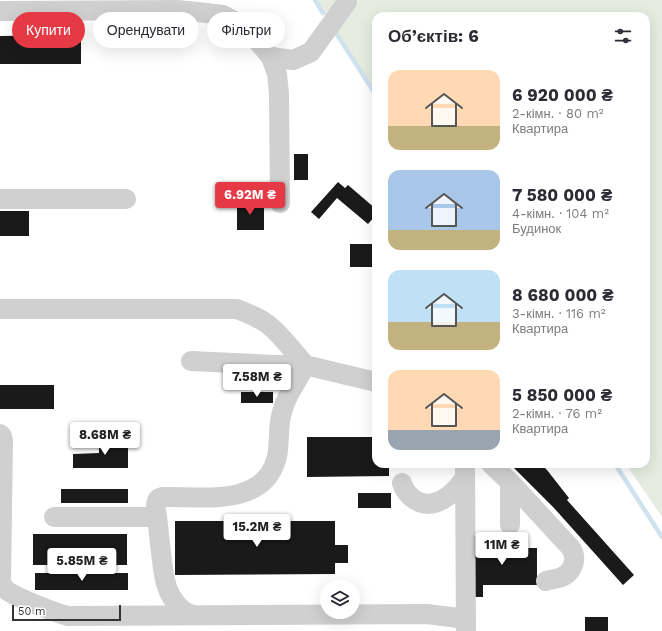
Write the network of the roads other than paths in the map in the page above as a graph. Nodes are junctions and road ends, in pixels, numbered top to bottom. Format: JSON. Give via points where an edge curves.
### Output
{"nodes":[{"id":1,"x":347,"y":2,"type":"dead end"},
{"id":2,"x":0,"y":12,"type":"edge"},
{"id":3,"x":271,"y":57,"type":"junction"},
{"id":4,"x":0,"y":199,"type":"edge"},
{"id":5,"x":126,"y":199,"type":"dead end"},
{"id":6,"x":280,"y":203,"type":"dead end"},
{"id":7,"x":0,"y":309,"type":"edge"},
{"id":8,"x":191,"y":361,"type":"dead end"},
{"id":9,"x":305,"y":365,"type":"junction"},
{"id":10,"x":372,"y":381,"type":"edge"},
{"id":11,"x":0,"y":434,"type":"edge"},
{"id":12,"x":495,"y":468,"type":"edge"},
{"id":13,"x":465,"y":471,"type":"edge"},
{"id":14,"x":510,"y":482,"type":"junction"},
{"id":15,"x":402,"y":483,"type":"dead end"},
{"id":16,"x":54,"y":517,"type":"dead end"},
{"id":17,"x":157,"y":517,"type":"junction"},
{"id":18,"x":510,"y":525,"type":"dead end"},
{"id":19,"x":546,"y":581,"type":"dead end"},
{"id":20,"x":192,"y":615,"type":"junction"},
{"id":21,"x":466,"y":625,"type":"edge"}],
"edges":[{"from":1,"to":3,"type":"street","via":[[311,52],[293,60]]},
{"from":2,"to":3,"type":"street","via":[[177,10],[223,15],[240,24]]},
{"from":3,"to":6,"type":"street","via":[[277,74],[279,94]]},
{"from":4,"to":5,"type":"street"},
{"from":7,"to":9,"type":"street","via":[[237,309],[266,323]]},
{"from":8,"to":9,"type":"street"},
{"from":9,"to":10,"type":"street"},
{"from":9,"to":17,"type":"street","via":[[283,409],[278,453],[272,472],[249,491],[234,495],[219,504],[204,498],[159,498],[156,503]]},
{"from":11,"to":20,"type":"street","via":[[3,441],[1,582],[4,588],[55,613],[68,616]]},
{"from":12,"to":14,"type":"street"},
{"from":13,"to":15,"type":"street","via":[[458,487],[447,498],[436,503],[427,504],[412,498]]},
{"from":13,"to":21,"type":"street"},
{"from":14,"to":18,"type":"street"},
{"from":14,"to":19,"type":"street","via":[[574,552],[575,559],[569,572]]},
{"from":16,"to":17,"type":"street"},
{"from":17,"to":20,"type":"street","via":[[166,586],[175,603]]},
{"from":20,"to":21,"type":"street","via":[[427,614]]}]}
